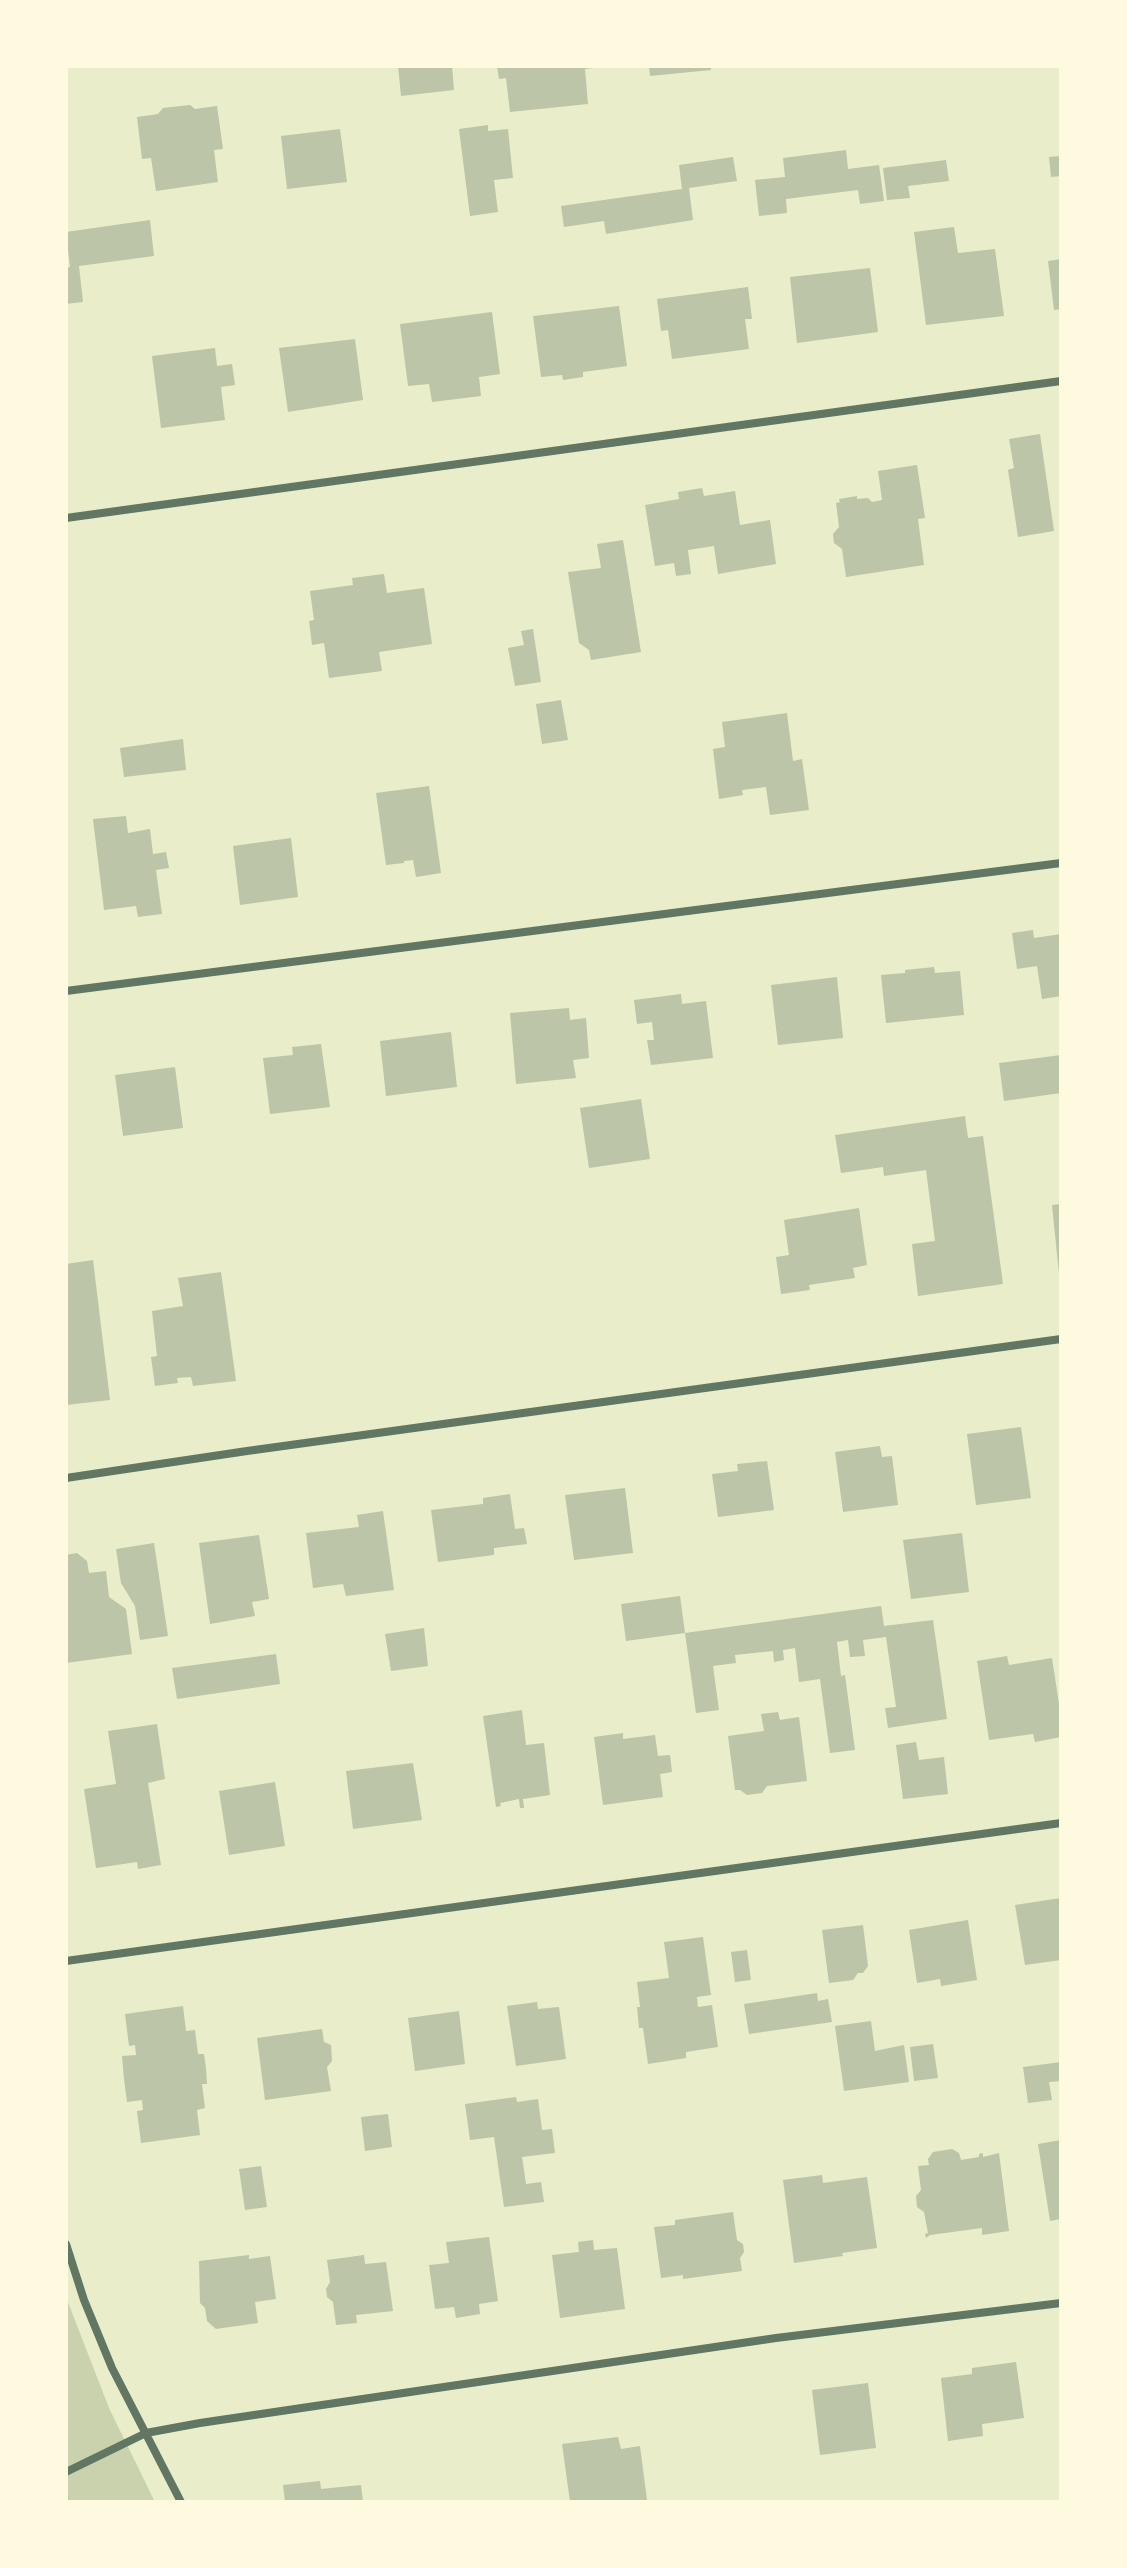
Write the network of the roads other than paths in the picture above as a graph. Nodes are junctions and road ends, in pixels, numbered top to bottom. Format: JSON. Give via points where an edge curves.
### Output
{"nodes":[{"id":1,"x":1061,"y":381,"type":"edge"},
{"id":2,"x":66,"y":518,"type":"edge"},
{"id":3,"x":1061,"y":863,"type":"edge"},
{"id":4,"x":66,"y":991,"type":"edge"},
{"id":5,"x":1061,"y":1339,"type":"edge"},
{"id":6,"x":66,"y":1478,"type":"edge"},
{"id":7,"x":1061,"y":1823,"type":"edge"},
{"id":8,"x":66,"y":1961,"type":"edge"},
{"id":9,"x":66,"y":2244,"type":"edge"},
{"id":10,"x":1061,"y":2303,"type":"edge"},
{"id":11,"x":146,"y":2433,"type":"junction"},
{"id":12,"x":66,"y":2472,"type":"edge"},
{"id":13,"x":181,"y":2502,"type":"edge"}],
"edges":[{"from":1,"to":2,"type":"street"},
{"from":3,"to":4,"type":"street"},
{"from":5,"to":6,"type":"street"},
{"from":7,"to":8,"type":"street"},
{"from":9,"to":11,"type":"street","via":[[112,2368]]},
{"from":10,"to":11,"type":"street","via":[[776,2338]]},
{"from":11,"to":12,"type":"street"},
{"from":11,"to":13,"type":"street"}]}
